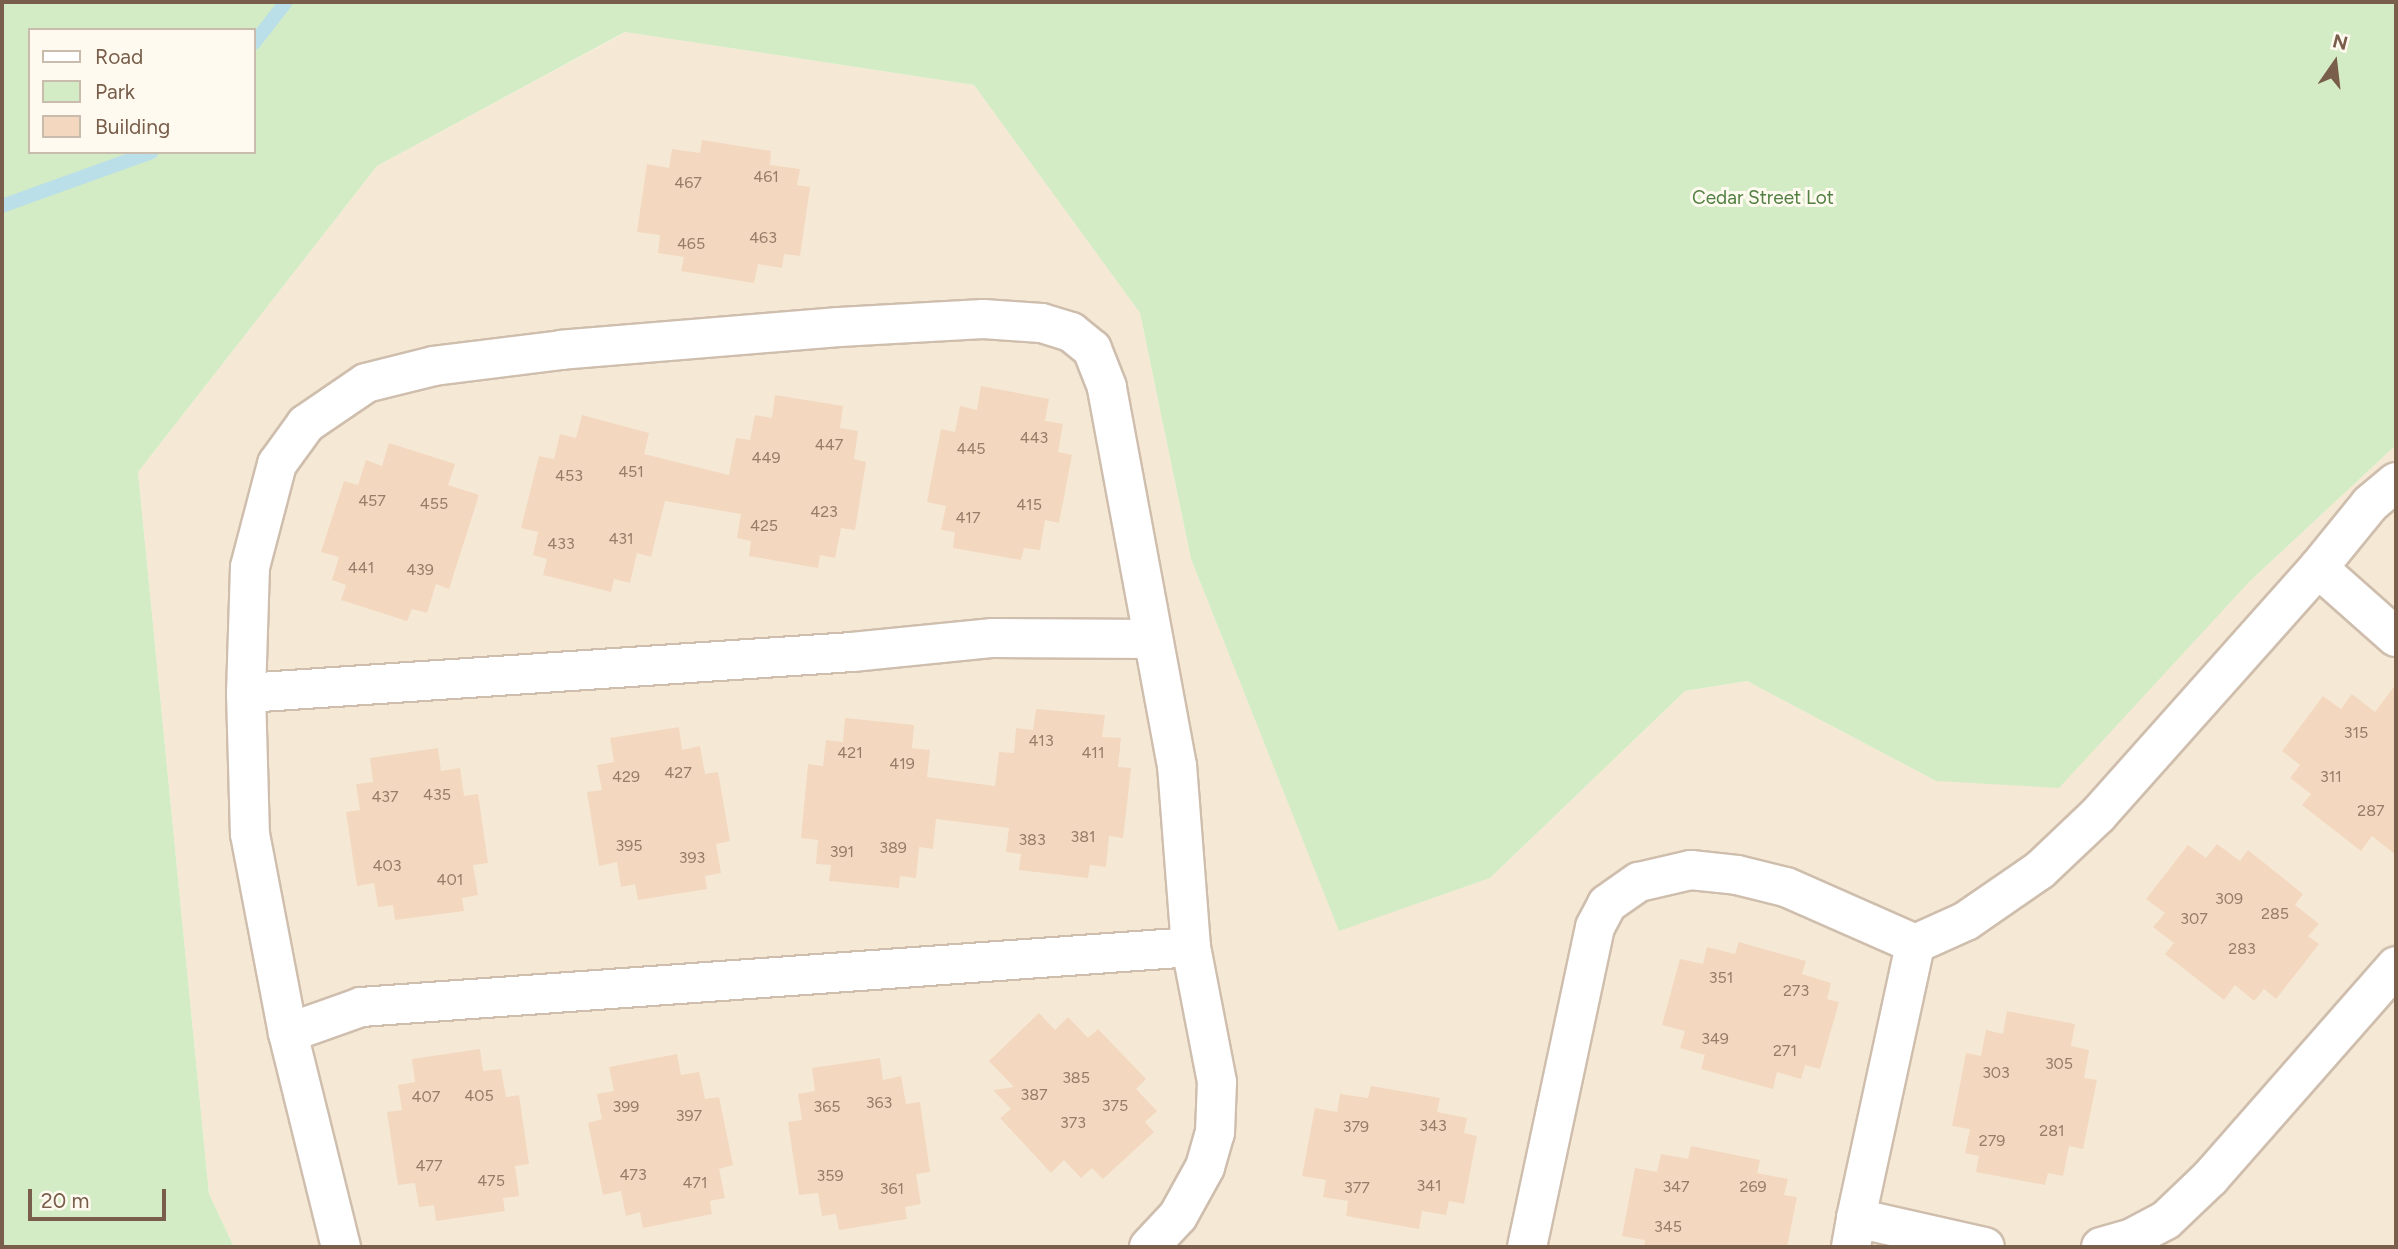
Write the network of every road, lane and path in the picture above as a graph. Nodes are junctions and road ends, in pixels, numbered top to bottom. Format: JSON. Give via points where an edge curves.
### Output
{"nodes":[{"id":1,"x":2396,"y":482,"type":"edge"},
{"id":2,"x":2318,"y":568,"type":"junction"},
{"id":3,"x":2396,"y":637,"type":"edge"},
{"id":4,"x":1153,"y":639,"type":"junction"},
{"id":5,"x":246,"y":693,"type":"junction"},
{"id":6,"x":1915,"y":944,"type":"junction"},
{"id":7,"x":1191,"y":947,"type":"junction"},
{"id":8,"x":2396,"y":966,"type":"edge"},
{"id":9,"x":288,"y":1033,"type":"junction"},
{"id":10,"x":1854,"y":1233,"type":"edge"},
{"id":11,"x":341,"y":1247,"type":"edge"},
{"id":12,"x":1149,"y":1247,"type":"edge"},
{"id":13,"x":1527,"y":1247,"type":"edge"},
{"id":14,"x":1985,"y":1247,"type":"edge"},
{"id":15,"x":2101,"y":1247,"type":"edge"}],
"edges":[{"from":1,"to":2,"type":"lane","via":[[2370,504]]},
{"from":2,"to":3,"type":"lane"},
{"from":2,"to":6,"type":"lane","via":[[2098,815],[2040,870],[1966,921]]},
{"from":4,"to":5,"type":"lane","via":[[993,638],[825,654]]},
{"from":4,"to":5,"type":"lane","via":[[1107,387],[1091,349],[1071,332],[1041,323],[983,319],[839,327],[562,350],[434,366],[366,383],[306,424],[277,464],[250,567]]},
{"from":4,"to":7,"type":"lane","via":[[1177,766]]},
{"from":5,"to":9,"type":"lane","via":[[250,834]]},
{"from":6,"to":10,"type":"lane"},
{"from":6,"to":13,"type":"lane","via":[[1786,887],[1737,875],[1678,873],[1639,882],[1606,904],[1595,927]]},
{"from":7,"to":9,"type":"lane","via":[[361,1007]]},
{"from":7,"to":12,"type":"lane","via":[[1217,1082],[1215,1133],[1205,1167],[1178,1216]]},
{"from":8,"to":15,"type":"lane","via":[[2210,1178],[2166,1220],[2132,1238]]},
{"from":9,"to":11,"type":"lane"},
{"from":10,"to":14,"type":"lane"}]}
